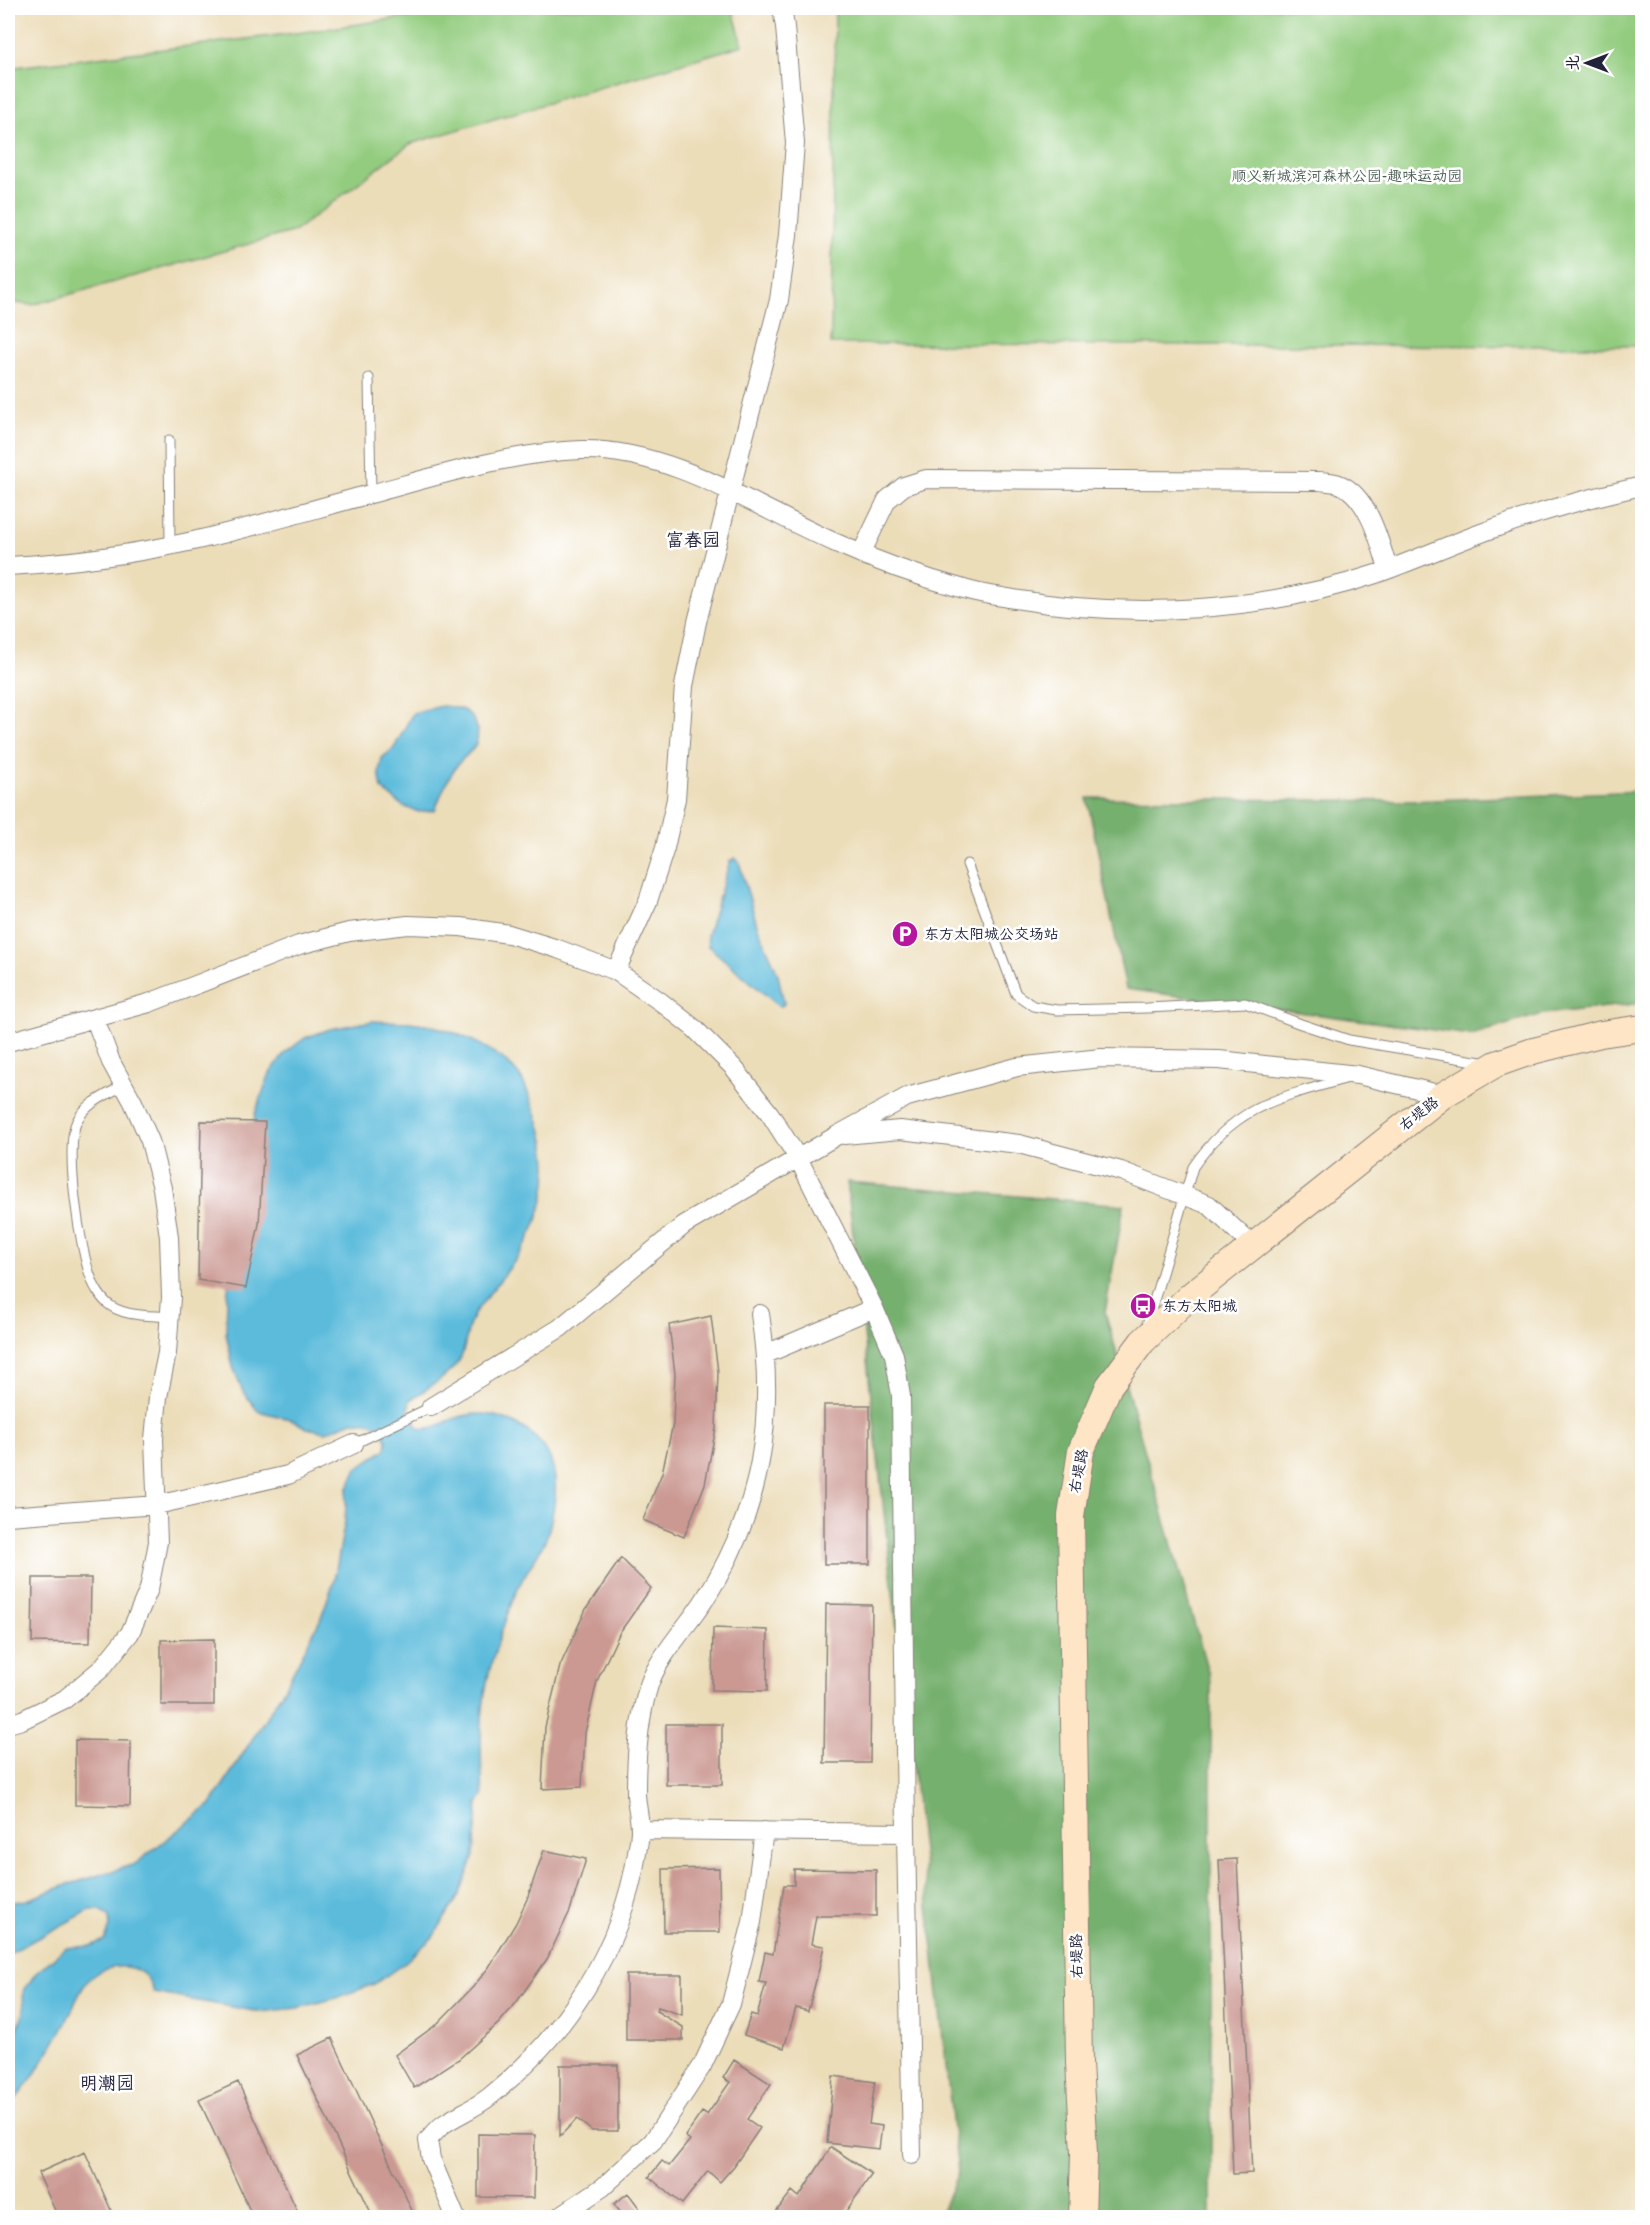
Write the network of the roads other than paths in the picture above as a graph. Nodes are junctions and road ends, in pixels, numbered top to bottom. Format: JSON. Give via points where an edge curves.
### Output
{"nodes":[{"id":1,"x":782,"y":8,"type":"edge"},
{"id":2,"x":369,"y":378,"type":"dead end"},
{"id":3,"x":169,"y":440,"type":"dead end"},
{"id":4,"x":1642,"y":486,"type":"edge"},
{"id":5,"x":730,"y":491,"type":"junction"},
{"id":6,"x":371,"y":494,"type":"junction"},
{"id":7,"x":170,"y":545,"type":"junction"},
{"id":8,"x":861,"y":554,"type":"junction"},
{"id":9,"x":8,"y":566,"type":"edge"},
{"id":10,"x":1388,"y":569,"type":"junction"},
{"id":11,"x":967,"y":864,"type":"dead end"},
{"id":12,"x":615,"y":971,"type":"junction"},
{"id":13,"x":95,"y":1018,"type":"junction"},
{"id":14,"x":1642,"y":1028,"type":"edge"},
{"id":15,"x":8,"y":1042,"type":"edge"},
{"id":16,"x":1496,"y":1064,"type":"junction"},
{"id":17,"x":1358,"y":1075,"type":"junction"},
{"id":18,"x":124,"y":1085,"type":"junction"},
{"id":19,"x":1443,"y":1095,"type":"junction"},
{"id":20,"x":836,"y":1136,"type":"junction"},
{"id":21,"x":798,"y":1158,"type":"junction"},
{"id":22,"x":1184,"y":1196,"type":"junction"},
{"id":23,"x":1254,"y":1247,"type":"junction"},
{"id":24,"x":874,"y":1308,"type":"junction"},
{"id":25,"x":760,"y":1314,"type":"dead end"},
{"id":26,"x":169,"y":1317,"type":"junction"},
{"id":27,"x":1142,"y":1342,"type":"junction"},
{"id":28,"x":766,"y":1354,"type":"junction"},
{"id":29,"x":431,"y":1407,"type":"joint"},
{"id":30,"x":354,"y":1444,"type":"joint"},
{"id":31,"x":157,"y":1505,"type":"junction"},
{"id":32,"x":8,"y":1516,"type":"edge"},
{"id":33,"x":8,"y":1724,"type":"edge"},
{"id":34,"x":640,"y":1830,"type":"junction"},
{"id":35,"x":764,"y":1831,"type":"junction"},
{"id":36,"x":906,"y":1833,"type":"junction"},
{"id":37,"x":912,"y":2155,"type":"dead end"},
{"id":38,"x":456,"y":2217,"type":"edge"},
{"id":39,"x":557,"y":2217,"type":"edge"},
{"id":40,"x":1082,"y":2217,"type":"edge"}],
"edges":[{"from":1,"to":5,"type":"street","via":[[795,143],[788,235],[779,300]]},
{"from":2,"to":6,"type":"lane"},
{"from":3,"to":7,"type":"lane"},
{"from":4,"to":10,"type":"street","via":[[1569,503]]},
{"from":5,"to":6,"type":"street","via":[[631,454],[583,450],[478,465]]},
{"from":5,"to":8,"type":"street"},
{"from":5,"to":12,"type":"street","via":[[684,686],[676,799],[665,848],[648,901]]},
{"from":6,"to":7,"type":"street"},
{"from":7,"to":9,"type":"street"},
{"from":8,"to":10,"type":"street","via":[[906,573],[970,591],[1096,608],[1174,609],[1236,604],[1309,592]]},
{"from":8,"to":10,"type":"street","via":[[887,500],[904,486],[926,479],[1320,481],[1339,484],[1357,497],[1375,528]]},
{"from":11,"to":16,"type":"lane","via":[[1016,994],[1033,1006],[1080,1010],[1245,1003],[1349,1040]]},
{"from":12,"to":13,"type":"street","via":[[509,934],[408,925],[349,932],[299,945],[149,1003]]},
{"from":12,"to":21,"type":"street","via":[[695,1029],[734,1068]]},
{"from":13,"to":15,"type":"street"},
{"from":13,"to":18,"type":"street"},
{"from":14,"to":16,"type":"main road","name":"右堤路","via":[[1601,1034]]},
{"from":16,"to":19,"type":"main road","name":"右堤路"},
{"from":17,"to":19,"type":"street"},
{"from":17,"to":20,"type":"street","via":[[1207,1059],[1101,1058],[1017,1067],[907,1097]]},
{"from":17,"to":22,"type":"lane","via":[[1274,1099],[1237,1119],[1208,1145],[1193,1167]]},
{"from":18,"to":26,"type":"street","via":[[150,1141],[162,1188],[169,1237]]},
{"from":18,"to":26,"type":"lane","via":[[85,1108],[76,1123],[72,1156],[76,1217],[92,1280],[107,1304],[128,1313]]},
{"from":19,"to":23,"type":"main road","name":"右堤路"},
{"from":20,"to":21,"type":"street"},
{"from":20,"to":22,"type":"street","via":[[900,1130],[1019,1144],[1121,1171]]},
{"from":21,"to":24,"type":"street"},
{"from":21,"to":29,"type":"street","via":[[684,1226],[560,1328]]},
{"from":22,"to":23,"type":"street","via":[[1209,1205]]},
{"from":22,"to":27,"type":"lane"},
{"from":23,"to":27,"type":"main road","name":"右堤路","via":[[1190,1296]]},
{"from":24,"to":28,"type":"street"},
{"from":24,"to":36,"type":"street","via":[[894,1355],[902,1396]]},
{"from":25,"to":28,"type":"street"},
{"from":26,"to":31,"type":"street","via":[[154,1438]]},
{"from":27,"to":40,"type":"main road","name":"右堤路","via":[[1109,1386],[1081,1451],[1071,1516],[1078,2063],[1084,2153]]},
{"from":28,"to":34,"type":"street","via":[[764,1444],[751,1504],[736,1542],[705,1598],[650,1683],[639,1729],[636,1794]]},
{"from":29,"to":30,"type":"lane"},
{"from":30,"to":31,"type":"street","via":[[288,1475]]},
{"from":31,"to":32,"type":"street"},
{"from":31,"to":33,"type":"street","via":[[158,1542],[149,1589],[130,1633],[101,1669],[65,1699]]},
{"from":34,"to":35,"type":"street"},
{"from":34,"to":38,"type":"street","via":[[626,1900],[603,1959],[571,2012],[527,2064],[487,2099],[442,2125],[428,2140],[431,2159]]},
{"from":35,"to":36,"type":"street"},
{"from":35,"to":39,"type":"street","via":[[752,1922],[731,2004],[702,2067],[652,2141],[603,2187]]},
{"from":36,"to":37,"type":"street"}]}
